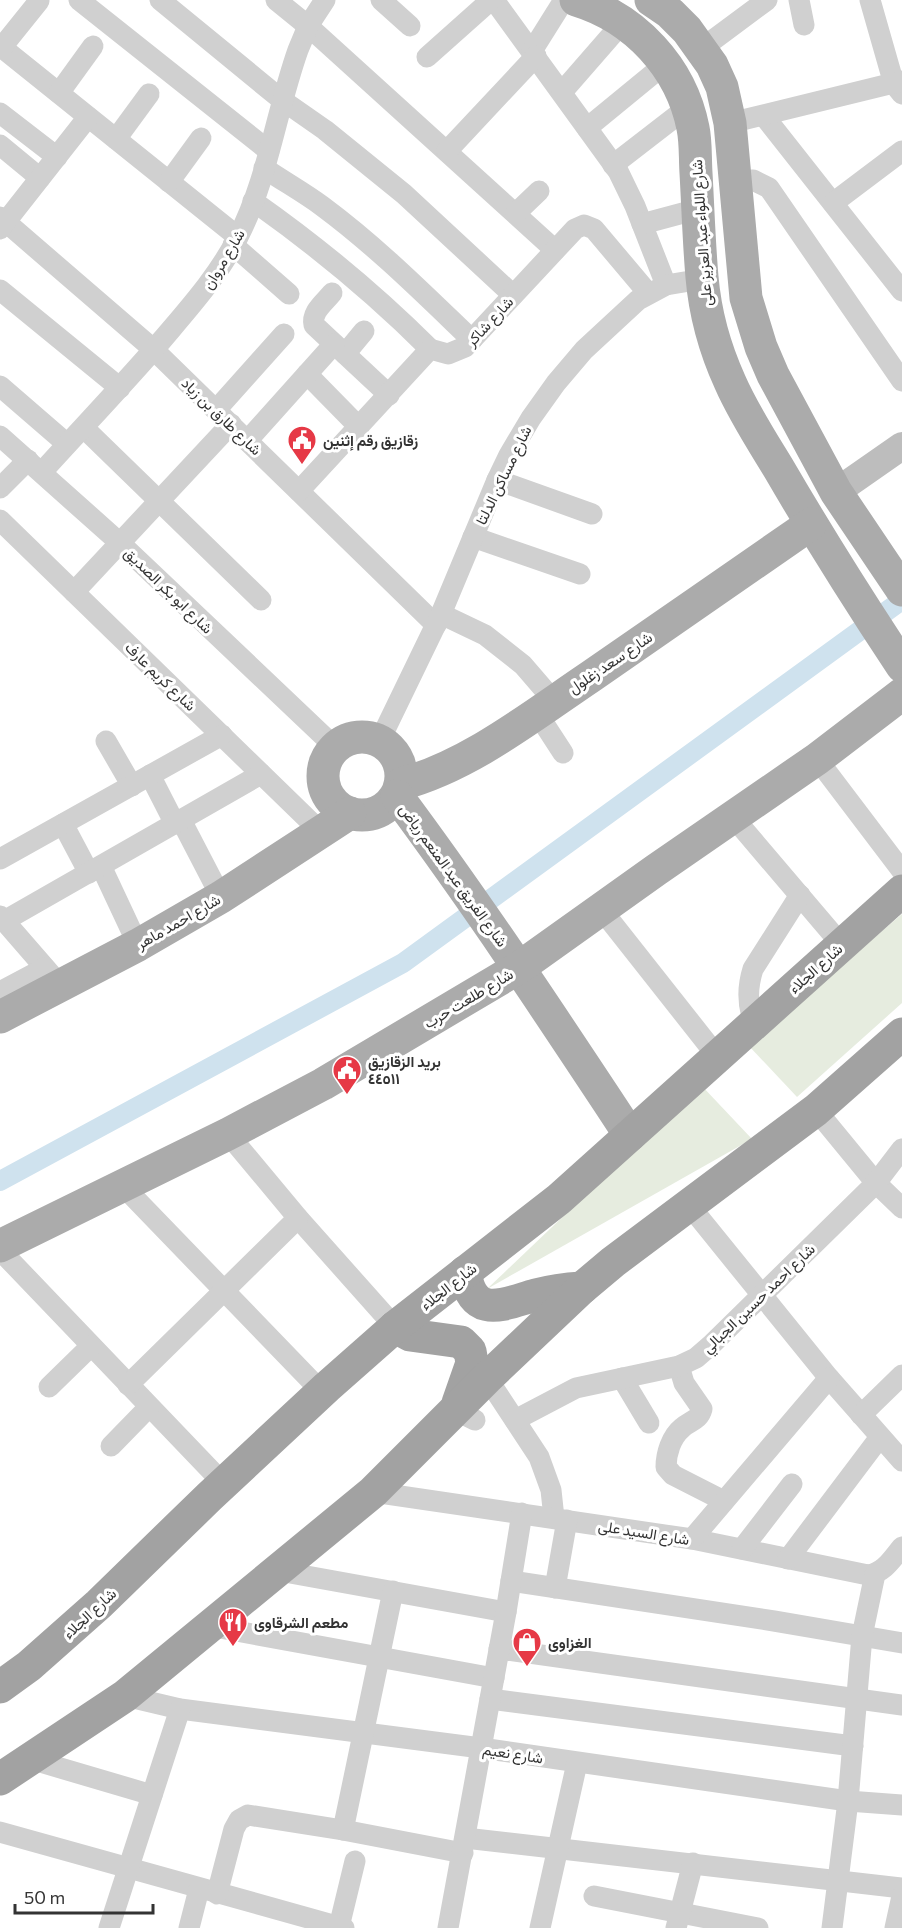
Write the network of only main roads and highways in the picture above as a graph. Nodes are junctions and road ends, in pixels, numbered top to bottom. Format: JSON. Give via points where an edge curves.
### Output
{"nodes":[{"id":1,"x":576,"y":0,"type":"edge"},
{"id":2,"x":668,"y":4,"type":"edge"},
{"id":3,"x":743,"y":274,"type":"junction"},
{"id":4,"x":702,"y":279,"type":"junction"},
{"id":5,"x":751,"y":313,"type":"junction"},
{"id":6,"x":710,"y":323,"type":"junction"},
{"id":7,"x":902,"y":447,"type":"edge"},
{"id":8,"x":836,"y":492,"type":"junction"},
{"id":9,"x":811,"y":524,"type":"junction"},
{"id":10,"x":902,"y":590,"type":"edge"},
{"id":11,"x":900,"y":663,"type":"edge"},
{"id":12,"x":902,"y":694,"type":"edge"},
{"id":13,"x":399,"y":790,"type":"junction"},
{"id":14,"x":350,"y":813,"type":"junction"},
{"id":15,"x":902,"y":891,"type":"edge"},
{"id":16,"x":520,"y":968,"type":"junction"},
{"id":17,"x":0,"y":1017,"type":"edge"},
{"id":18,"x":900,"y":1039,"type":"edge"},
{"id":19,"x":630,"y":1135,"type":"junction"},
{"id":20,"x":0,"y":1248,"type":"edge"},
{"id":21,"x":465,"y":1272,"type":"junction"},
{"id":22,"x":582,"y":1288,"type":"junction"},
{"id":23,"x":395,"y":1327,"type":"junction"},
{"id":24,"x":465,"y":1415,"type":"junction"},
{"id":25,"x":0,"y":1687,"type":"edge"},
{"id":26,"x":0,"y":1779,"type":"edge"}],
"edges":[{"from":1,"to":4,"type":"main road","name":"شارع اللواء عبد العزيز على","via":[[610,13],[652,46],[679,86],[693,129]]},
{"from":2,"to":3,"type":"main road","via":[[712,65],[722,87],[730,123]]},
{"from":3,"to":4,"type":"main road"},
{"from":3,"to":5,"type":"main road"},
{"from":4,"to":6,"type":"main road","name":"شارع اللواء عبد العزيز على"},
{"from":5,"to":6,"type":"main road"},
{"from":5,"to":8,"type":"main road","via":[[773,375]]},
{"from":6,"to":9,"type":"main road","name":"شارع اللواء عبد العزيز على","via":[[730,384]]},
{"from":7,"to":8,"type":"main road"},
{"from":8,"to":10,"type":"main road"},
{"from":9,"to":11,"type":"main road","name":"شارع اللواء عبد العزيز على"},
{"from":9,"to":13,"type":"main road","name":"شارع سعد زغلول","via":[[546,707],[459,762]]},
{"from":12,"to":16,"type":"main road","name":"شارع طلعت حرب","via":[[817,759]]},
{"from":13,"to":14,"type":"main road","via":[[388,806],[376,813]]},
{"from":13,"to":14,"type":"main road","via":[[402,771],[391,748],[368,737],[345,740],[327,758],[323,771],[329,796]]},
{"from":13,"to":16,"type":"main road","name":"شارع الفريق عبد المنعم رياض"},
{"from":14,"to":17,"type":"main road","name":"شارع احمد ماهر","via":[[221,897],[138,945],[53,977]]},
{"from":15,"to":19,"type":"highway","name":"شارع الجلاء"},
{"from":16,"to":19,"type":"main road","name":"شارع الفريق عبد المنعم رياض"},
{"from":16,"to":20,"type":"main road","name":"شارع طلعت حرب","via":[[323,1084]]},
{"from":18,"to":22,"type":"highway","via":[[816,1110]]},
{"from":19,"to":21,"type":"highway","name":"شارع الجلاء","via":[[559,1199]]},
{"from":21,"to":22,"type":"highway","via":[[475,1298],[499,1306],[561,1289]]},
{"from":21,"to":23,"type":"highway","name":"شارع الجلاء"},
{"from":22,"to":24,"type":"highway","via":[[487,1378]]},
{"from":23,"to":24,"type":"highway","via":[[410,1335],[461,1342],[470,1351]]},
{"from":23,"to":25,"type":"highway","name":"شارع الجلاء","via":[[73,1629]]},
{"from":24,"to":26,"type":"highway","via":[[125,1696]]}]}
